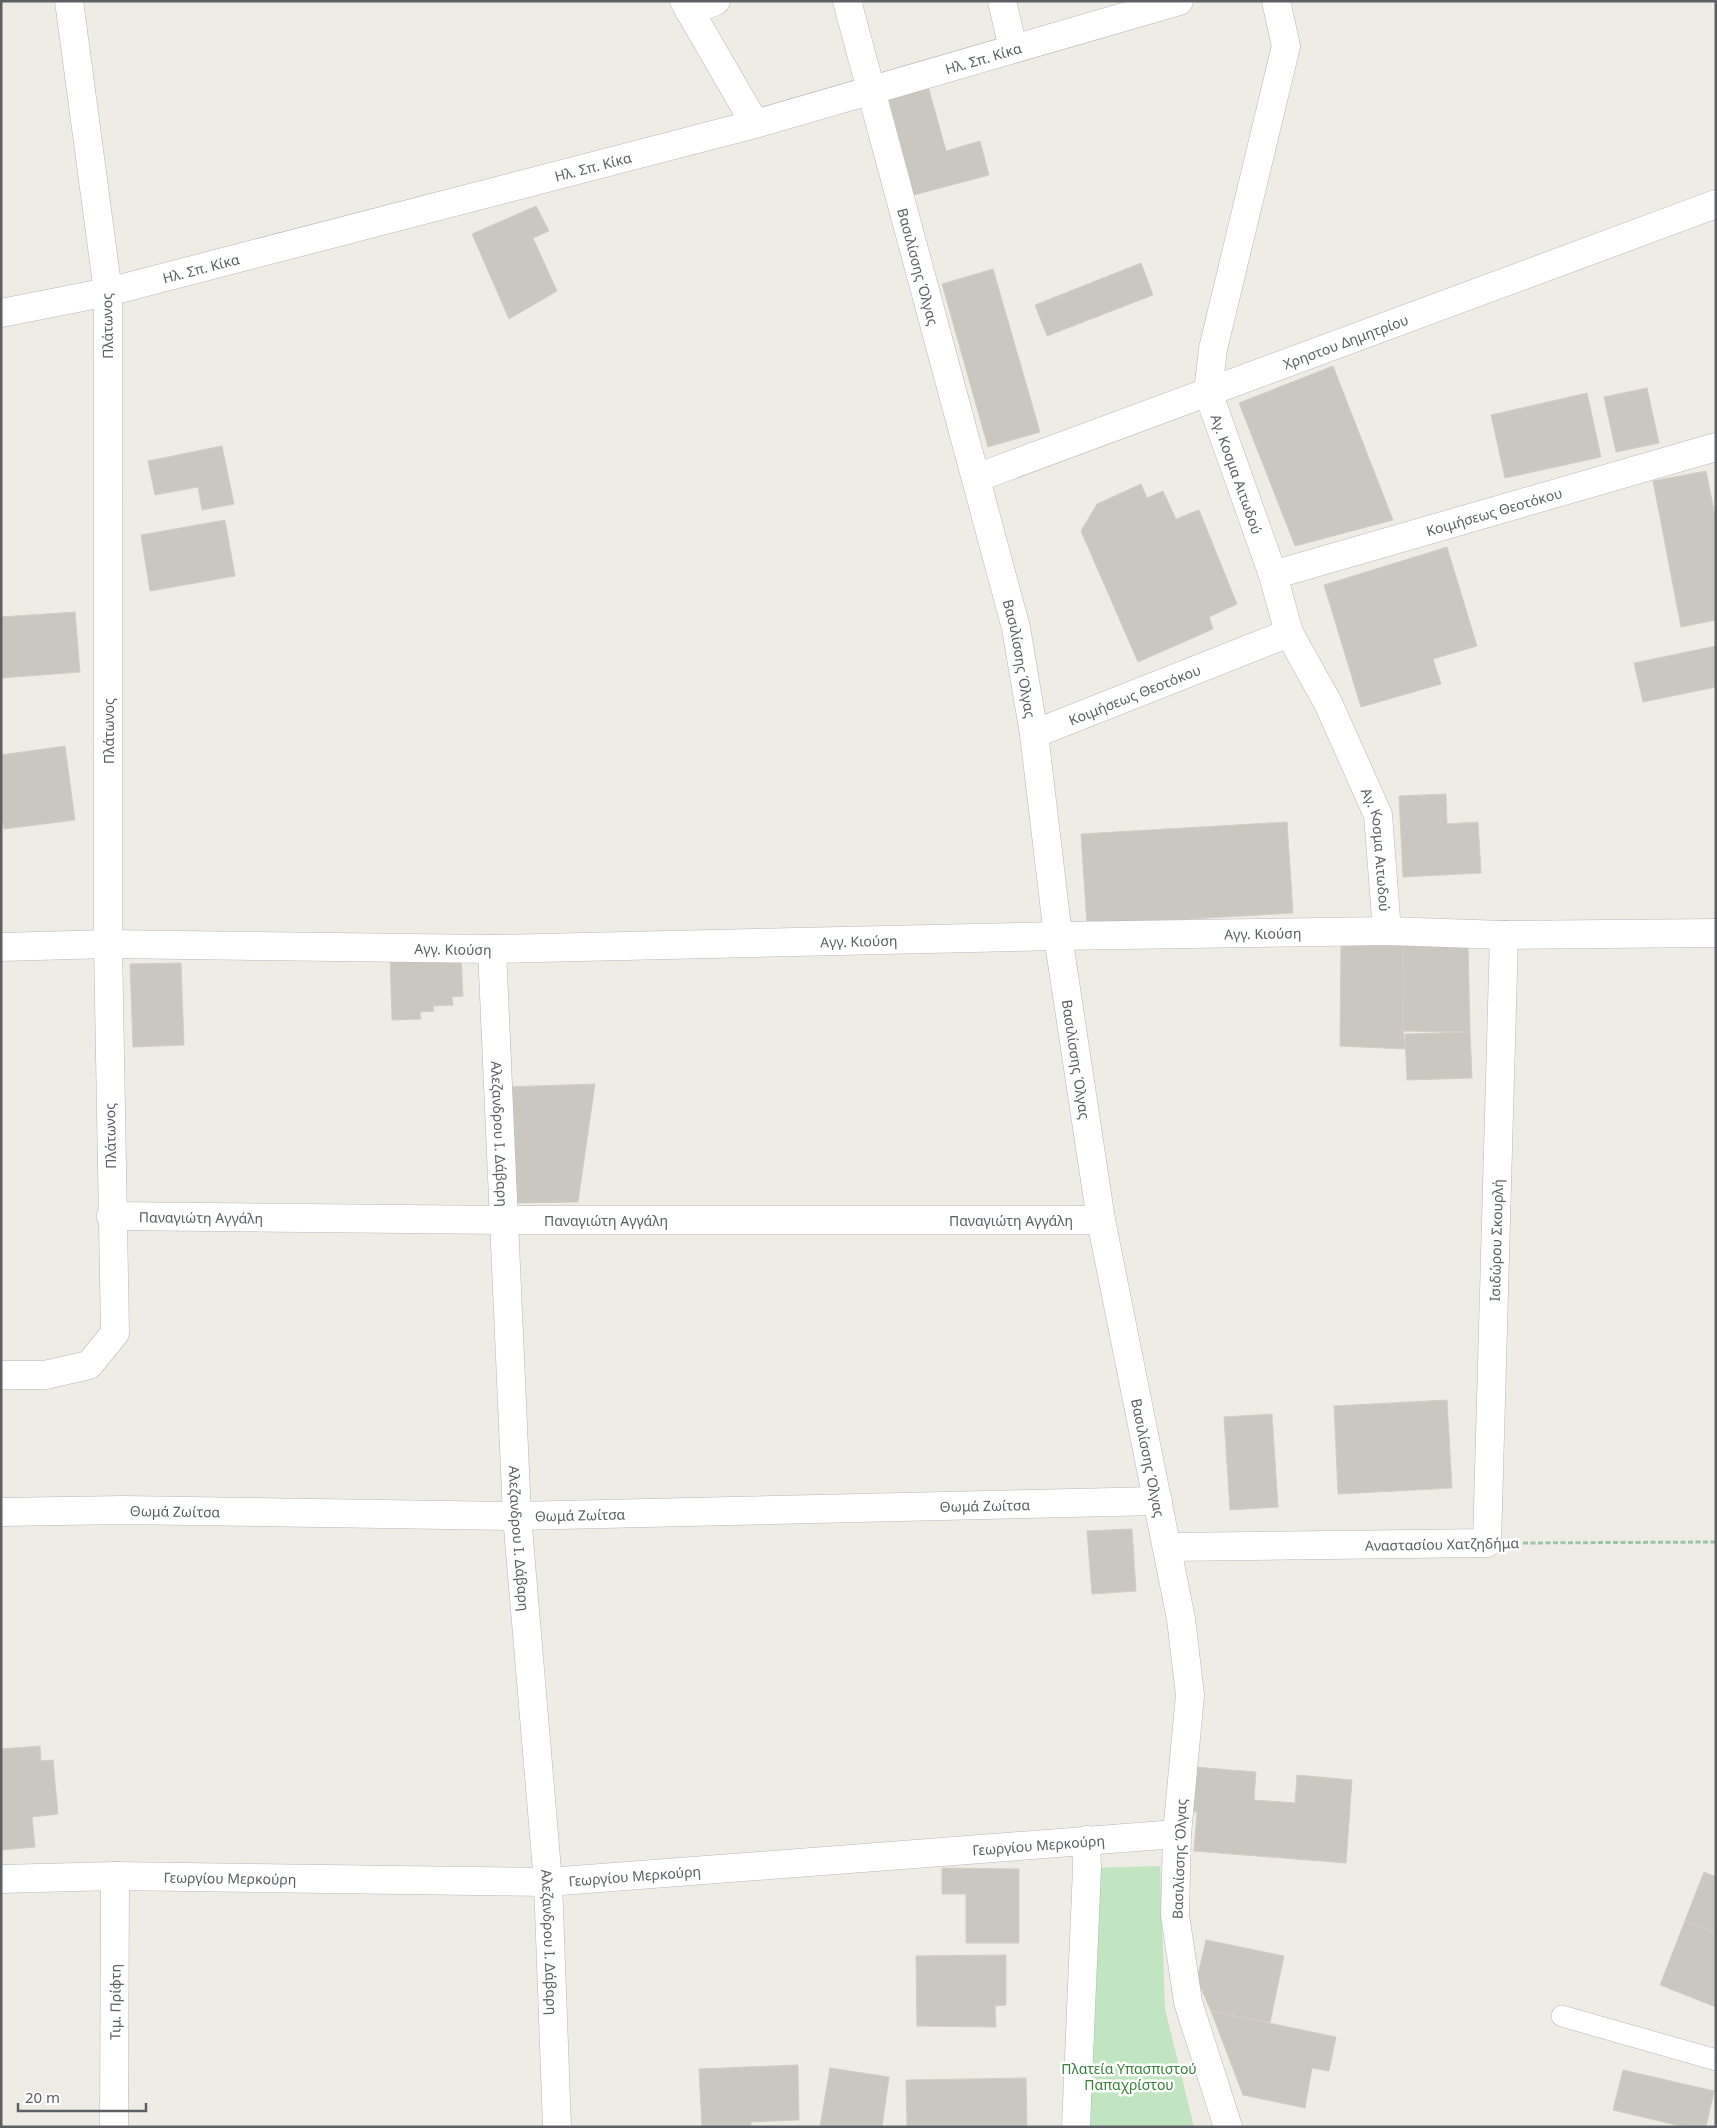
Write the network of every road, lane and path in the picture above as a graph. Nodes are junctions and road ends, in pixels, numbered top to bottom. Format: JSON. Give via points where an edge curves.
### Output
{"nodes":[{"id":1,"x":69,"y":1,"type":"edge"},
{"id":2,"x":716,"y":1,"type":"edge"},
{"id":3,"x":847,"y":1,"type":"edge"},
{"id":4,"x":1002,"y":1,"type":"edge"},
{"id":5,"x":1179,"y":1,"type":"edge"},
{"id":6,"x":1276,"y":1,"type":"edge"},
{"id":7,"x":686,"y":6,"type":"edge"},
{"id":8,"x":1013,"y":48,"type":"junction"},
{"id":9,"x":872,"y":90,"type":"junction"},
{"id":10,"x":755,"y":124,"type":"junction"},
{"id":11,"x":1716,"y":204,"type":"edge"},
{"id":12,"x":108,"y":292,"type":"junction"},
{"id":13,"x":1,"y":313,"type":"edge"},
{"id":14,"x":1208,"y":392,"type":"junction"},
{"id":15,"x":1716,"y":447,"type":"edge"},
{"id":16,"x":976,"y":478,"type":"junction"},
{"id":17,"x":1273,"y":575,"type":"junction"},
{"id":18,"x":1289,"y":633,"type":"junction"},
{"id":19,"x":1034,"y":734,"type":"junction"},
{"id":20,"x":1387,"y":931,"type":"junction"},
{"id":21,"x":1716,"y":933,"type":"edge"},
{"id":22,"x":1504,"y":935,"type":"junction"},
{"id":23,"x":1058,"y":936,"type":"junction"},
{"id":24,"x":108,"y":944,"type":"junction"},
{"id":25,"x":1,"y":947,"type":"edge"},
{"id":26,"x":492,"y":949,"type":"junction"},
{"id":27,"x":111,"y":1216,"type":"junction"},
{"id":28,"x":504,"y":1220,"type":"junction"},
{"id":29,"x":1101,"y":1220,"type":"junction"},
{"id":30,"x":1,"y":1375,"type":"edge"},
{"id":31,"x":1158,"y":1501,"type":"junction"},
{"id":32,"x":1,"y":1512,"type":"edge"},
{"id":33,"x":517,"y":1516,"type":"junction"},
{"id":34,"x":1716,"y":1542,"type":"edge"},
{"id":35,"x":1487,"y":1543,"type":"junction"},
{"id":36,"x":1168,"y":1547,"type":"junction"},
{"id":37,"x":1177,"y":1834,"type":"junction"},
{"id":38,"x":1086,"y":1840,"type":"junction"},
{"id":39,"x":115,"y":1876,"type":"junction"},
{"id":40,"x":1,"y":1879,"type":"edge"},
{"id":41,"x":548,"y":1882,"type":"junction"},
{"id":42,"x":1562,"y":2016,"type":"dead end"},
{"id":43,"x":1716,"y":2060,"type":"edge"},
{"id":44,"x":114,"y":2127,"type":"edge"},
{"id":45,"x":557,"y":2127,"type":"edge"},
{"id":46,"x":1076,"y":2127,"type":"edge"},
{"id":47,"x":1228,"y":2127,"type":"edge"}],
"edges":[{"from":1,"to":12,"type":"street","name":"Πλάτωνος"},
{"from":2,"to":7,"type":"street"},
{"from":3,"to":9,"type":"street","name":"Βασιλίσσης Όλγας"},
{"from":4,"to":8,"type":"street"},
{"from":5,"to":8,"type":"street","name":"Ηλ. Σπ. Κίκα"},
{"from":6,"to":14,"type":"street","name":"Αγ. Κοσμα Αιτωδού","via":[[1286,46],[1213,349]]},
{"from":7,"to":10,"type":"street"},
{"from":8,"to":9,"type":"street","name":"Ηλ. Σπ. Κίκα"},
{"from":9,"to":10,"type":"street","name":"Ηλ. Σπ. Κίκα"},
{"from":9,"to":16,"type":"street","name":"Βασιλίσσης Όλγας"},
{"from":10,"to":12,"type":"street","name":"Ηλ. Σπ. Κίκα"},
{"from":11,"to":14,"type":"street","name":"Χρηστου Δημητρίου"},
{"from":12,"to":13,"type":"street","name":"Ηλ. Σπ. Κίκα"},
{"from":12,"to":24,"type":"street","name":"Πλάτωνος"},
{"from":14,"to":16,"type":"street","name":"Χρηστου Δημητρίου"},
{"from":14,"to":17,"type":"street","name":"Αγ. Κοσμα Αιτωδού"},
{"from":15,"to":17,"type":"street","name":"Κοιμήσεως Θεοτόκου"},
{"from":16,"to":19,"type":"street","name":"Βασιλίσσης Όλγας","via":[[1016,628]]},
{"from":17,"to":18,"type":"street","name":"Αγ. Κοσμα Αιτωδού"},
{"from":18,"to":19,"type":"street","name":"Κοιμήσεως Θεοτόκου"},
{"from":18,"to":20,"type":"street","name":"Αγ. Κοσμα Αιτωδού","via":[[1328,703],[1378,815]]},
{"from":19,"to":23,"type":"street","name":"Βασιλίσσης Όλγας"},
{"from":20,"to":22,"type":"street","name":"Αγγ. Κιούση"},
{"from":20,"to":23,"type":"street","name":"Αγγ. Κιούση"},
{"from":21,"to":22,"type":"street","name":"Αγγ. Κιούση"},
{"from":22,"to":35,"type":"street","name":"Ισιδώρου Σκουρλή"},
{"from":23,"to":26,"type":"street","name":"Αγγ. Κιούση"},
{"from":23,"to":29,"type":"street","name":"Βασιλίσσης Όλγας"},
{"from":24,"to":25,"type":"street","name":"Αγγ. Κιούση"},
{"from":24,"to":26,"type":"street","name":"Αγγ. Κιούση"},
{"from":24,"to":27,"type":"street","name":"Πλάτωνος"},
{"from":26,"to":28,"type":"street","name":"Αλεζανδρου Ι. Δάβαρη"},
{"from":27,"to":28,"type":"street","name":"Παναγιώτη Αγγάλη"},
{"from":27,"to":30,"type":"street","name":"Πλάτωνος","via":[[114,1333],[89,1365],[45,1375]]},
{"from":28,"to":29,"type":"street","name":"Παναγιώτη Αγγάλη"},
{"from":28,"to":33,"type":"street","name":"Αλεζανδρου Ι. Δάβαρη"},
{"from":29,"to":31,"type":"street","name":"Βασιλίσσης Όλγας"},
{"from":31,"to":33,"type":"street","name":"Θωμά Ζωίτσα"},
{"from":31,"to":36,"type":"street","name":"Βασιλίσσης Όλγας"},
{"from":32,"to":33,"type":"street","name":"Θωμά Ζωίτσα","via":[[123,1510]]},
{"from":33,"to":41,"type":"street","name":"Αλεζανδρου Ι. Δάβαρη"},
{"from":34,"to":35,"type":"path","name":"Αναστασίου Χατζηδήμα"},
{"from":35,"to":36,"type":"street","name":"Αναστασίου Χατζηδήμα"},
{"from":36,"to":37,"type":"street","name":"Βασιλίσσης Όλγας","via":[[1190,1695]]},
{"from":37,"to":38,"type":"street","name":"Γεωργίου Μερκούρη"},
{"from":37,"to":47,"type":"street","name":"Βασιλίσσης Όλγας","via":[[1175,1915],[1188,2002]]},
{"from":38,"to":41,"type":"street","name":"Γεωργίου Μερκούρη"},
{"from":38,"to":46,"type":"street"},
{"from":39,"to":40,"type":"street","name":"Γεωργίου Μερκούρη"},
{"from":39,"to":41,"type":"street","name":"Γεωργίου Μερκούρη"},
{"from":39,"to":44,"type":"street","name":"Τιμ. Πρίφτη"},
{"from":41,"to":45,"type":"street","name":"Αλεζανδρου Ι. Δάβαρη"},
{"from":42,"to":43,"type":"lane"}]}
